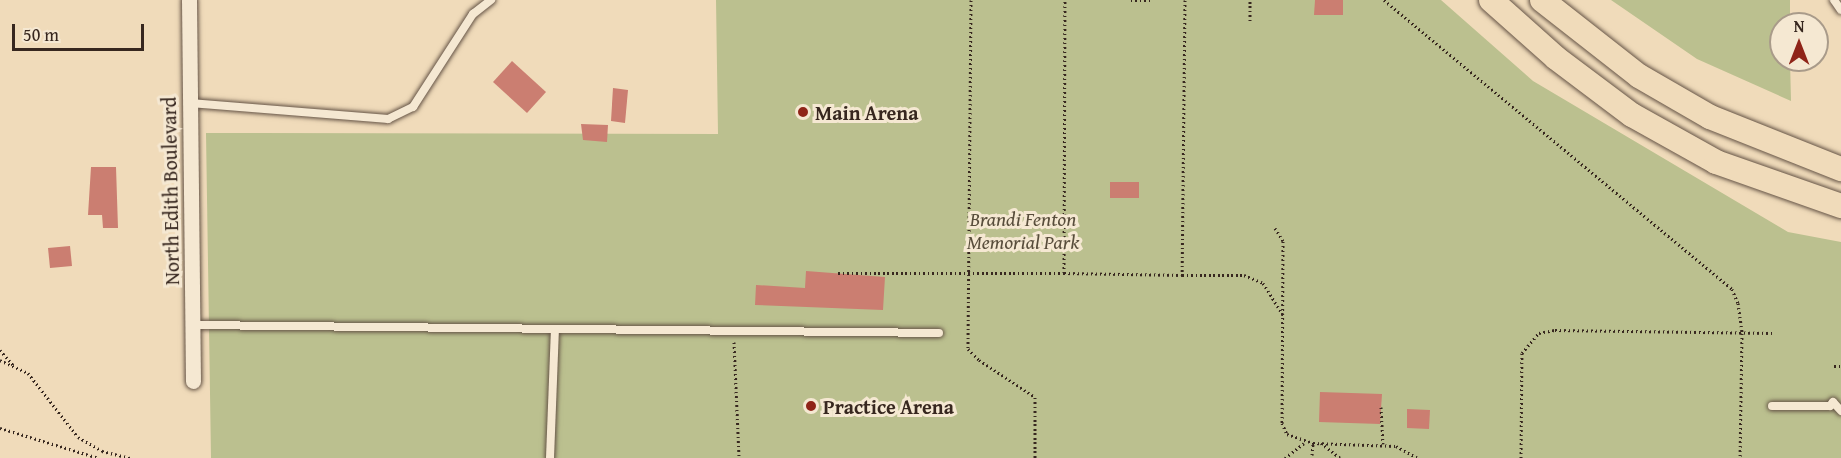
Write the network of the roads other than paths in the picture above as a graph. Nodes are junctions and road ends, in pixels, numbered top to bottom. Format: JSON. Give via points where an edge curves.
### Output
{"nodes":[{"id":1,"x":189,"y":0,"type":"edge"},
{"id":2,"x":491,"y":0,"type":"edge"},
{"id":3,"x":1491,"y":0,"type":"edge"},
{"id":4,"x":1542,"y":0,"type":"edge"},
{"id":5,"x":1834,"y":0,"type":"edge"},
{"id":6,"x":1841,"y":10,"type":"edge"},
{"id":7,"x":190,"y":103,"type":"junction"},
{"id":8,"x":1841,"y":169,"type":"edge"},
{"id":9,"x":1841,"y":206,"type":"edge"},
{"id":10,"x":193,"y":325,"type":"junction"},
{"id":11,"x":555,"y":329,"type":"junction"},
{"id":12,"x":939,"y":333,"type":"dead end"},
{"id":13,"x":193,"y":381,"type":"dead end"},
{"id":14,"x":1772,"y":406,"type":"dead end"},
{"id":15,"x":1841,"y":411,"type":"edge"},
{"id":16,"x":550,"y":458,"type":"edge"}],
"edges":[{"from":1,"to":7,"type":"street","name":"North Edith Boulevard"},
{"from":2,"to":7,"type":"lane","via":[[473,14],[414,107],[388,119]]},
{"from":3,"to":9,"type":"main road","via":[[1556,58],[1632,115],[1716,162]]},
{"from":4,"to":8,"type":"main road","via":[[1566,23],[1639,76],[1710,117]]},
{"from":5,"to":6,"type":"lane"},
{"from":7,"to":10,"type":"street","name":"North Edith Boulevard"},
{"from":10,"to":11,"type":"lane"},
{"from":10,"to":13,"type":"street","name":"North Edith Boulevard"},
{"from":11,"to":12,"type":"lane"},
{"from":11,"to":16,"type":"lane"},
{"from":14,"to":15,"type":"lane","via":[[1830,406],[1833,402]]}]}
